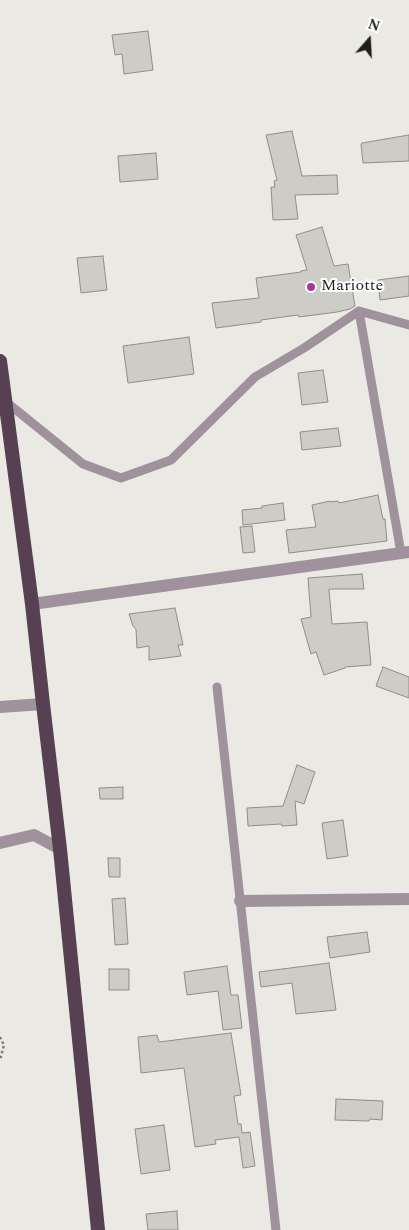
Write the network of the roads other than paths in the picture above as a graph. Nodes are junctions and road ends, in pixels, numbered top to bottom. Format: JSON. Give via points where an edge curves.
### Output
{"nodes":[{"id":1,"x":359,"y":311,"type":"junction"},
{"id":2,"x":409,"y":325,"type":"edge"},
{"id":3,"x":0,"y":361,"type":"edge"},
{"id":4,"x":5,"y":401,"type":"junction"},
{"id":5,"x":405,"y":552,"type":"edge"},
{"id":6,"x":32,"y":604,"type":"junction"},
{"id":7,"x":217,"y":687,"type":"dead end"},
{"id":8,"x":42,"y":704,"type":"junction"},
{"id":9,"x":0,"y":707,"type":"edge"},
{"id":10,"x":0,"y":843,"type":"edge"},
{"id":11,"x":60,"y":849,"type":"junction"},
{"id":12,"x":409,"y":899,"type":"edge"},
{"id":13,"x":240,"y":900,"type":"junction"},
{"id":14,"x":98,"y":1230,"type":"edge"},
{"id":15,"x":276,"y":1230,"type":"edge"}],
"edges":[{"from":1,"to":2,"type":"lane"},
{"from":1,"to":4,"type":"lane","via":[[255,377],[171,460],[121,478],[83,464]]},
{"from":1,"to":5,"type":"lane"},
{"from":3,"to":4,"type":"highway"},
{"from":4,"to":6,"type":"highway"},
{"from":5,"to":6,"type":"street"},
{"from":6,"to":8,"type":"highway"},
{"from":7,"to":13,"type":"lane"},
{"from":8,"to":9,"type":"street"},
{"from":8,"to":11,"type":"highway"},
{"from":10,"to":11,"type":"street","via":[[34,835]]},
{"from":11,"to":14,"type":"highway"},
{"from":12,"to":13,"type":"street"},
{"from":13,"to":15,"type":"lane"}]}
